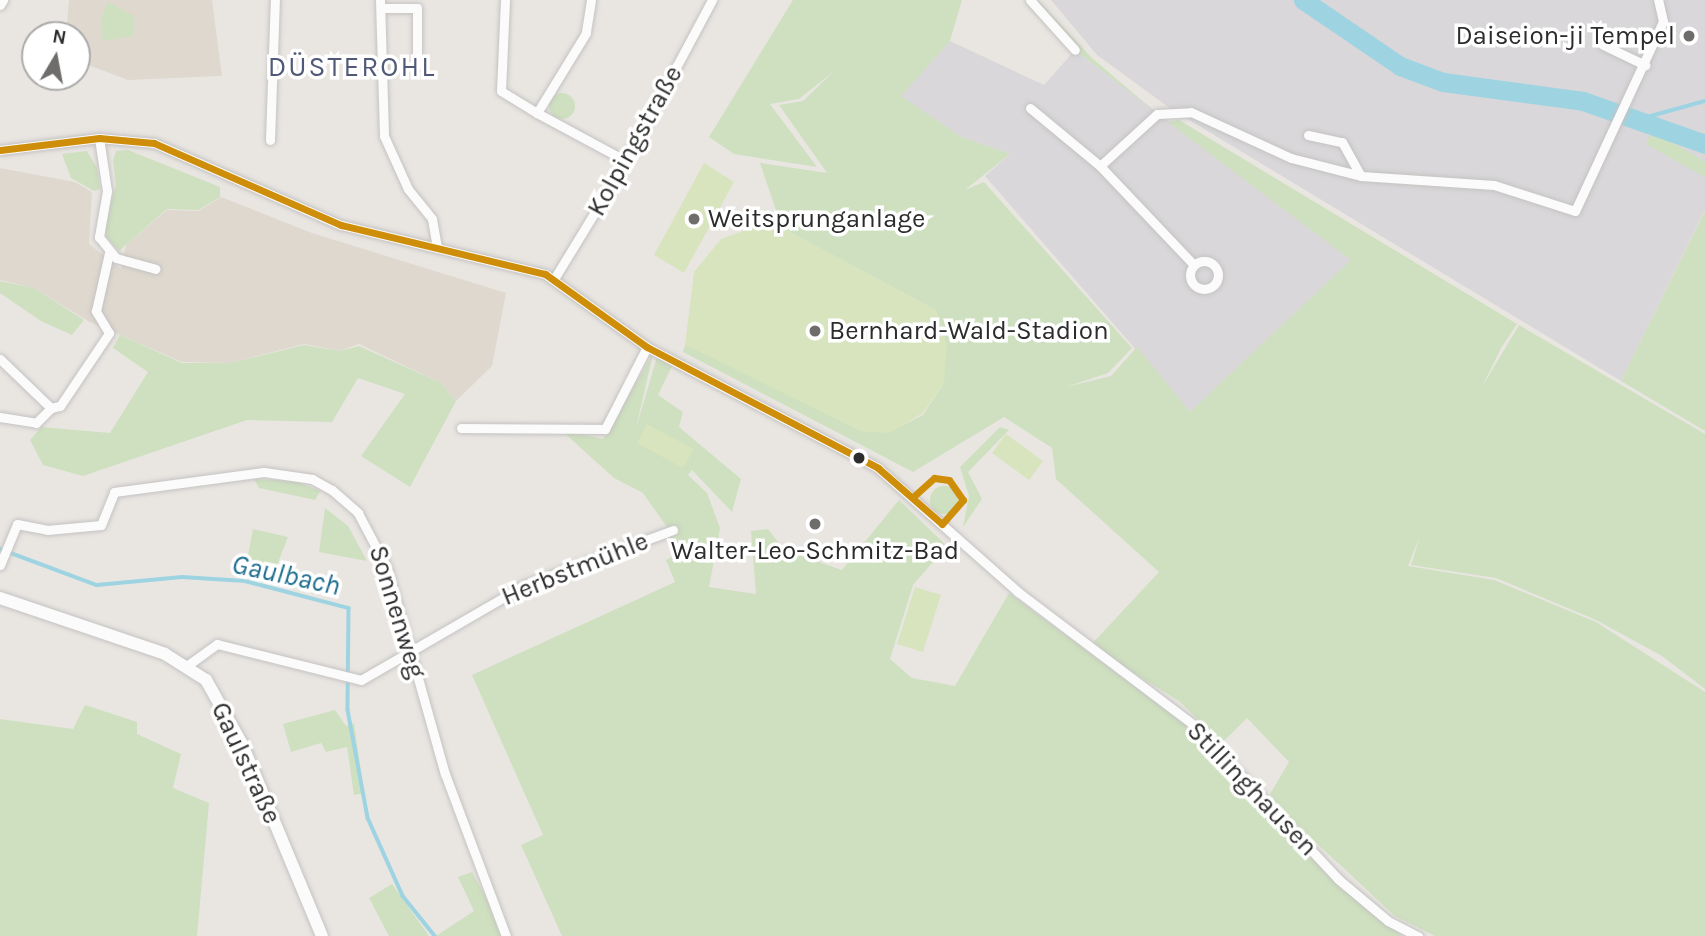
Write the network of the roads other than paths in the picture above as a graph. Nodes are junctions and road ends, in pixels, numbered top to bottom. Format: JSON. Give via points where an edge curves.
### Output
{"nodes":[{"id":1,"x":3,"y":0,"type":"edge"},
{"id":2,"x":275,"y":0,"type":"edge"},
{"id":3,"x":505,"y":0,"type":"edge"},
{"id":4,"x":591,"y":0,"type":"edge"},
{"id":5,"x":712,"y":0,"type":"edge"},
{"id":6,"x":1030,"y":0,"type":"edge"},
{"id":7,"x":1658,"y":0,"type":"edge"},
{"id":8,"x":380,"y":4,"type":"edge"},
{"id":9,"x":0,"y":5,"type":"edge"},
{"id":10,"x":1603,"y":45,"type":"dead end"},
{"id":11,"x":1075,"y":50,"type":"dead end"},
{"id":12,"x":417,"y":65,"type":"dead end"},
{"id":13,"x":1645,"y":65,"type":"junction"},
{"id":14,"x":1030,"y":108,"type":"dead end"},
{"id":15,"x":537,"y":113,"type":"junction"},
{"id":16,"x":1308,"y":135,"type":"dead end"},
{"id":17,"x":99,"y":138,"type":"junction"},
{"id":18,"x":270,"y":140,"type":"dead end"},
{"id":19,"x":0,"y":150,"type":"edge"},
{"id":20,"x":626,"y":161,"type":"junction"},
{"id":21,"x":1100,"y":166,"type":"junction"},
{"id":22,"x":1361,"y":176,"type":"junction"},
{"id":23,"x":437,"y":248,"type":"junction"},
{"id":24,"x":108,"y":253,"type":"junction"},
{"id":25,"x":1194,"y":265,"type":"dead end"},
{"id":26,"x":156,"y":269,"type":"dead end"},
{"id":27,"x":554,"y":279,"type":"junction"},
{"id":28,"x":647,"y":347,"type":"junction"},
{"id":29,"x":0,"y":359,"type":"edge"},
{"id":30,"x":51,"y":408,"type":"junction"},
{"id":31,"x":0,"y":417,"type":"edge"},
{"id":32,"x":461,"y":428,"type":"dead end"},
{"id":33,"x":673,"y":530,"type":"dead end"},
{"id":34,"x":659,"y":535,"type":"junction"},
{"id":35,"x":5,"y":540,"type":"edge"},
{"id":36,"x":664,"y":545,"type":"dead end"},
{"id":37,"x":1,"y":562,"type":"edge"},
{"id":38,"x":0,"y":598,"type":"edge"},
{"id":39,"x":410,"y":649,"type":"junction"},
{"id":40,"x":188,"y":665,"type":"junction"},
{"id":41,"x":321,"y":936,"type":"edge"},
{"id":42,"x":506,"y":936,"type":"edge"},
{"id":43,"x":1418,"y":936,"type":"edge"}],
"edges":[{"from":1,"to":9,"type":"street"},
{"from":2,"to":18,"type":"street"},
{"from":3,"to":15,"type":"street","via":[[501,91]]},
{"from":4,"to":15,"type":"street","via":[[586,33]]},
{"from":5,"to":20,"type":"street","name":"Kolpingstraße"},
{"from":6,"to":11,"type":"street"},
{"from":7,"to":13,"type":"street","via":[[1663,21]]},
{"from":8,"to":12,"type":"street","via":[[417,8]]},
{"from":8,"to":23,"type":"street","via":[[384,136],[408,189],[432,219]]},
{"from":10,"to":13,"type":"street"},
{"from":13,"to":22,"type":"street","via":[[1575,211],[1493,185]]},
{"from":14,"to":21,"type":"street"},
{"from":15,"to":20,"type":"street"},
{"from":16,"to":22,"type":"street","via":[[1342,142]]},
{"from":17,"to":19,"type":"street","name":"Stillinghausen"},
{"from":17,"to":23,"type":"street","name":"Stillinghausen","via":[[185,153],[341,225]]},
{"from":17,"to":24,"type":"street","via":[[107,191],[98,227]]},
{"from":20,"to":27,"type":"street","name":"Kolpingstraße"},
{"from":21,"to":22,"type":"street","via":[[1157,114],[1191,112],[1291,158]]},
{"from":21,"to":25,"type":"street"},
{"from":23,"to":27,"type":"street","name":"Stillinghausen","via":[[501,258]]},
{"from":24,"to":26,"type":"street"},
{"from":24,"to":30,"type":"street","via":[[96,311],[109,333],[85,374],[60,406]]},
{"from":27,"to":28,"type":"street","name":"Stillinghausen"},
{"from":28,"to":32,"type":"street","via":[[605,429]]},
{"from":28,"to":43,"type":"street","name":"Stillinghausen","via":[[878,468],[1018,592],[1195,726],[1338,879]]},
{"from":29,"to":30,"type":"street"},
{"from":30,"to":31,"type":"street","via":[[36,423]]},
{"from":33,"to":34,"type":"street","name":"Herbstmühle"},
{"from":34,"to":36,"type":"street","name":"Herbstmühle"},
{"from":34,"to":39,"type":"street","name":"Herbstmühle","via":[[525,585]]},
{"from":35,"to":37,"type":"street"},
{"from":35,"to":39,"type":"street","name":"Sonnenweg","via":[[25,521],[47,530],[101,525],[114,492],[264,472],[312,479],[346,501],[373,534]]},
{"from":38,"to":40,"type":"main road","name":"Gaulstraße"},
{"from":39,"to":40,"type":"street","name":"Herbstmühle","via":[[353,680],[217,644]]},
{"from":39,"to":42,"type":"street","name":"Sonnenweg","via":[[445,774]]},
{"from":40,"to":41,"type":"main road","name":"Gaulstraße","via":[[223,706]]}]}
